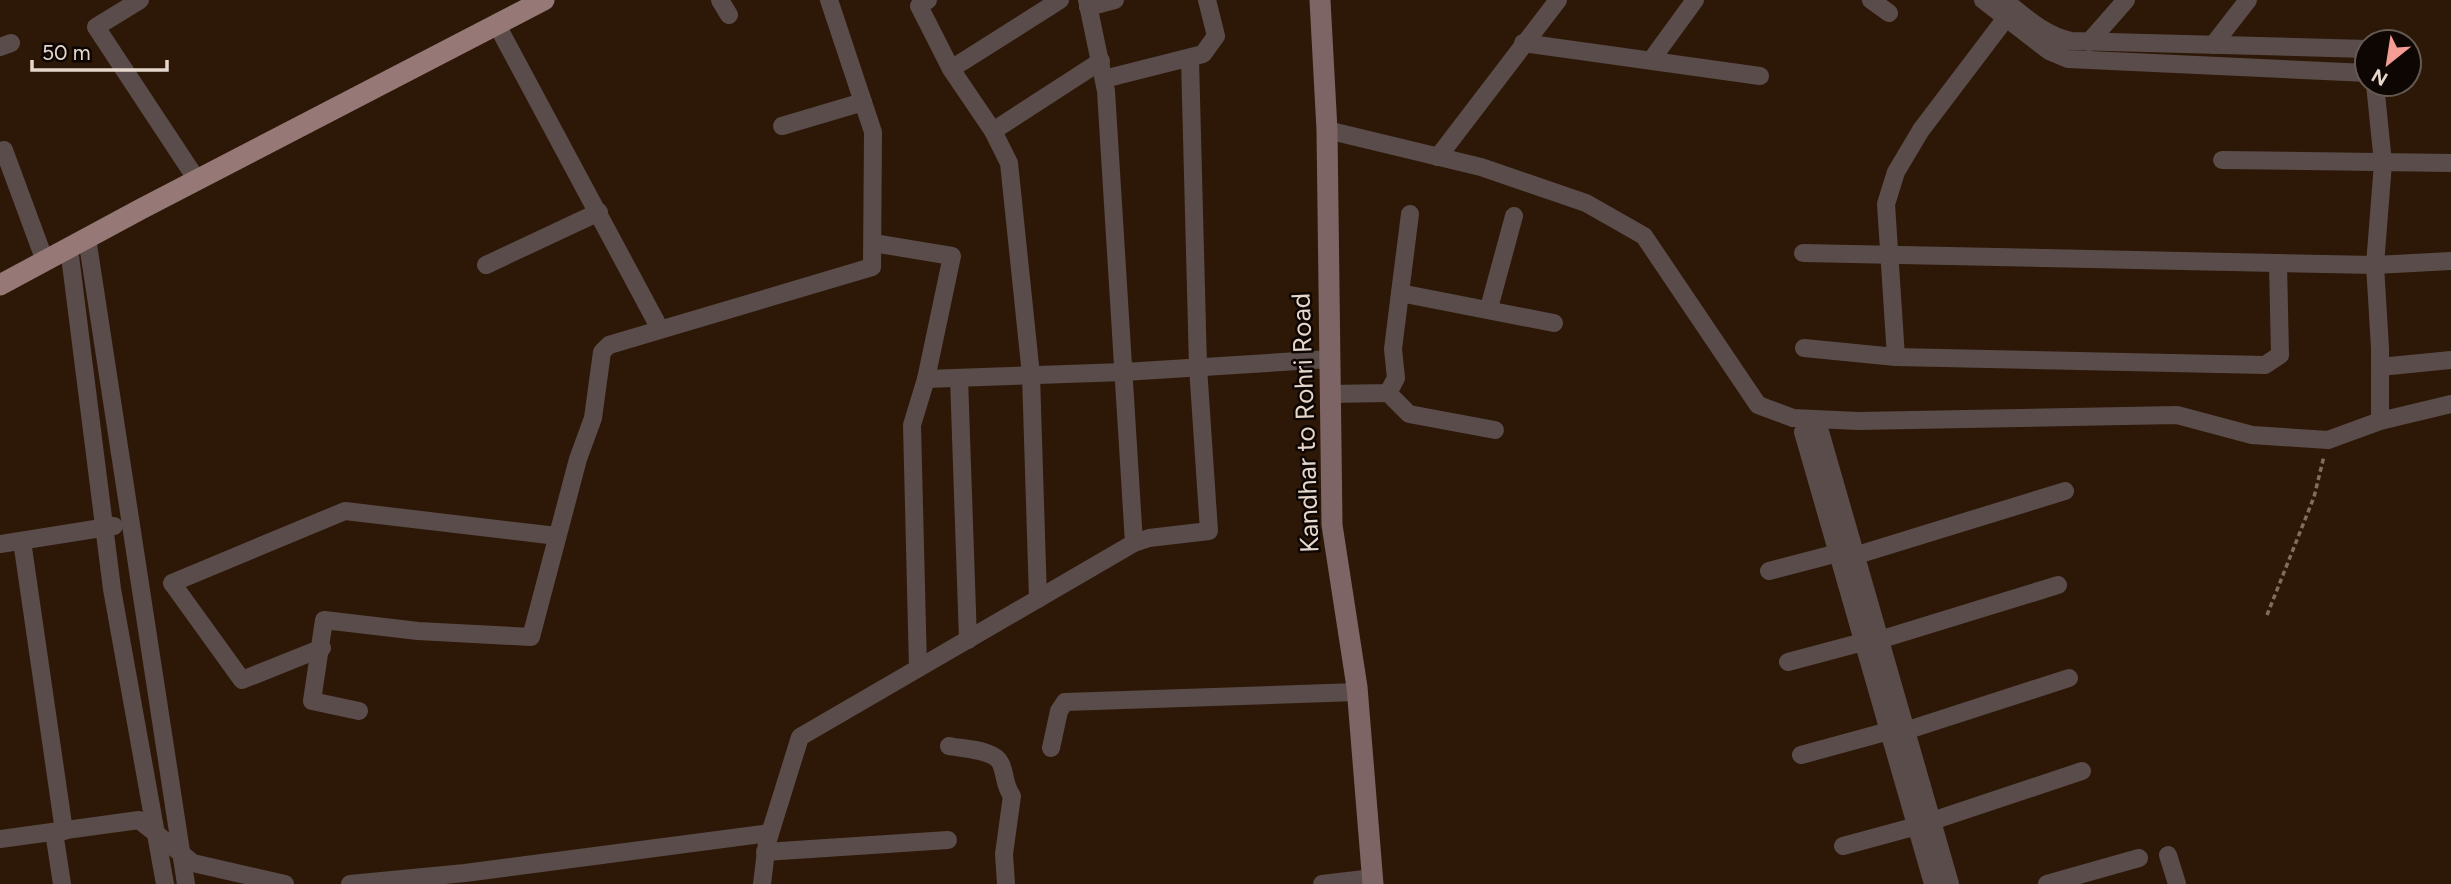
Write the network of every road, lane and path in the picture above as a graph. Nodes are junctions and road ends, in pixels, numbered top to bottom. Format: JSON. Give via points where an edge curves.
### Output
{"nodes":[{"id":1,"x":140,"y":0,"type":"edge"},
{"id":2,"x":544,"y":0,"type":"edge"},
{"id":3,"x":829,"y":0,"type":"edge"},
{"id":4,"x":928,"y":0,"type":"edge"},
{"id":5,"x":1060,"y":0,"type":"edge"},
{"id":6,"x":1115,"y":0,"type":"edge"},
{"id":7,"x":1207,"y":0,"type":"edge"},
{"id":8,"x":1320,"y":0,"type":"edge"},
{"id":9,"x":1558,"y":0,"type":"edge"},
{"id":10,"x":1695,"y":0,"type":"edge"},
{"id":11,"x":1871,"y":0,"type":"edge"},
{"id":12,"x":1983,"y":0,"type":"edge"},
{"id":13,"x":2126,"y":0,"type":"edge"},
{"id":14,"x":2248,"y":0,"type":"edge"},
{"id":15,"x":1088,"y":4,"type":"edge"},
{"id":16,"x":2005,"y":5,"type":"edge"},
{"id":17,"x":1889,"y":13,"type":"dead end"},
{"id":18,"x":497,"y":25,"type":"junction"},
{"id":19,"x":2089,"y":41,"type":"junction"},
{"id":20,"x":1523,"y":43,"type":"junction"},
{"id":21,"x":2213,"y":45,"type":"junction"},
{"id":22,"x":2353,"y":49,"type":"edge"},
{"id":23,"x":1191,"y":59,"type":"junction"},
{"id":24,"x":1652,"y":59,"type":"junction"},
{"id":25,"x":1101,"y":61,"type":"junction"},
{"id":26,"x":951,"y":69,"type":"junction"},
{"id":27,"x":2353,"y":72,"type":"edge"},
{"id":28,"x":1760,"y":76,"type":"dead end"},
{"id":29,"x":1104,"y":79,"type":"junction"},
{"id":30,"x":2376,"y":98,"type":"edge"},
{"id":31,"x":863,"y":102,"type":"junction"},
{"id":32,"x":782,"y":126,"type":"dead end"},
{"id":33,"x":1327,"y":130,"type":"junction"},
{"id":34,"x":993,"y":131,"type":"junction"},
{"id":35,"x":4,"y":150,"type":"dead end"},
{"id":36,"x":1437,"y":156,"type":"junction"},
{"id":37,"x":2222,"y":160,"type":"dead end"},
{"id":38,"x":2383,"y":163,"type":"junction"},
{"id":39,"x":2451,"y":163,"type":"edge"},
{"id":40,"x":197,"y":180,"type":"junction"},
{"id":41,"x":598,"y":212,"type":"junction"},
{"id":42,"x":1410,"y":214,"type":"dead end"},
{"id":43,"x":1514,"y":216,"type":"dead end"},
{"id":44,"x":78,"y":243,"type":"junction"},
{"id":45,"x":873,"y":243,"type":"junction"},
{"id":46,"x":1803,"y":253,"type":"dead end"},
{"id":47,"x":1890,"y":254,"type":"junction"},
{"id":48,"x":45,"y":261,"type":"junction"},
{"id":49,"x":2451,"y":261,"type":"edge"},
{"id":50,"x":2278,"y":263,"type":"junction"},
{"id":51,"x":486,"y":265,"type":"dead end"},
{"id":52,"x":2375,"y":265,"type":"junction"},
{"id":53,"x":0,"y":285,"type":"edge"},
{"id":54,"x":1400,"y":293,"type":"junction"},
{"id":55,"x":1489,"y":308,"type":"junction"},
{"id":56,"x":1554,"y":323,"type":"dead end"},
{"id":57,"x":660,"y":329,"type":"junction"},
{"id":58,"x":1804,"y":348,"type":"dead end"},
{"id":59,"x":1896,"y":357,"type":"junction"},
{"id":60,"x":1330,"y":359,"type":"junction"},
{"id":61,"x":2451,"y":360,"type":"edge"},
{"id":62,"x":1198,"y":367,"type":"junction"},
{"id":63,"x":2380,"y":367,"type":"junction"},
{"id":64,"x":1124,"y":372,"type":"junction"},
{"id":65,"x":1031,"y":375,"type":"junction"},
{"id":66,"x":959,"y":378,"type":"junction"},
{"id":67,"x":926,"y":379,"type":"junction"},
{"id":68,"x":1388,"y":393,"type":"junction"},
{"id":69,"x":1331,"y":394,"type":"junction"},
{"id":70,"x":2451,"y":404,"type":"edge"},
{"id":71,"x":2380,"y":421,"type":"junction"},
{"id":72,"x":1495,"y":430,"type":"dead end"},
{"id":73,"x":2328,"y":440,"type":"junction"},
{"id":74,"x":2065,"y":491,"type":"dead end"},
{"id":75,"x":128,"y":524,"type":"junction"},
{"id":76,"x":105,"y":527,"type":"junction"},
{"id":77,"x":557,"y":536,"type":"junction"},
{"id":78,"x":22,"y":541,"type":"junction"},
{"id":79,"x":0,"y":544,"type":"edge"},
{"id":80,"x":1134,"y":544,"type":"junction"},
{"id":81,"x":1846,"y":554,"type":"junction"},
{"id":82,"x":1769,"y":571,"type":"dead end"},
{"id":83,"x":2058,"y":585,"type":"dead end"},
{"id":84,"x":1038,"y":599,"type":"junction"},
{"id":85,"x":2267,"y":615,"type":"dead end"},
{"id":86,"x":968,"y":640,"type":"junction"},
{"id":87,"x":1871,"y":641,"type":"junction"},
{"id":88,"x":322,"y":648,"type":"junction"},
{"id":89,"x":1788,"y":662,"type":"dead end"},
{"id":90,"x":918,"y":668,"type":"junction"},
{"id":91,"x":2069,"y":678,"type":"dead end"},
{"id":92,"x":1357,"y":692,"type":"junction"},
{"id":93,"x":359,"y":711,"type":"dead end"},
{"id":94,"x":1897,"y":731,"type":"junction"},
{"id":95,"x":949,"y":746,"type":"dead end"},
{"id":96,"x":1051,"y":748,"type":"dead end"},
{"id":97,"x":1801,"y":755,"type":"dead end"},
{"id":98,"x":2082,"y":771,"type":"dead end"},
{"id":99,"x":1924,"y":823,"type":"junction"},
{"id":100,"x":59,"y":831,"type":"junction"},
{"id":101,"x":156,"y":832,"type":"junction"},
{"id":102,"x":770,"y":833,"type":"junction"},
{"id":103,"x":0,"y":839,"type":"edge"},
{"id":104,"x":948,"y":840,"type":"dead end"},
{"id":105,"x":1843,"y":846,"type":"dead end"},
{"id":106,"x":179,"y":851,"type":"junction"},
{"id":107,"x":765,"y":852,"type":"junction"},
{"id":108,"x":2168,"y":855,"type":"dead end"},
{"id":109,"x":2139,"y":858,"type":"dead end"},
{"id":110,"x":466,"y":878,"type":"edge"},
{"id":111,"x":1373,"y":881,"type":"edge"},
{"id":112,"x":62,"y":884,"type":"edge"},
{"id":113,"x":165,"y":884,"type":"edge"},
{"id":114,"x":186,"y":884,"type":"edge"},
{"id":115,"x":285,"y":884,"type":"edge"},
{"id":116,"x":350,"y":884,"type":"edge"},
{"id":117,"x":762,"y":884,"type":"edge"},
{"id":118,"x":1006,"y":884,"type":"edge"},
{"id":119,"x":1322,"y":884,"type":"edge"},
{"id":120,"x":1933,"y":884,"type":"edge"},
{"id":121,"x":1950,"y":884,"type":"edge"},
{"id":122,"x":2048,"y":884,"type":"edge"},
{"id":123,"x":2177,"y":884,"type":"edge"}],
"edges":[{"from":1,"to":40,"type":"street","via":[[96,27]]},
{"from":2,"to":18,"type":"main road"},
{"from":3,"to":31,"type":"street"},
{"from":4,"to":26,"type":"street","via":[[919,6]]},
{"from":5,"to":26,"type":"street"},
{"from":6,"to":15,"type":"street"},
{"from":7,"to":23,"type":"street","via":[[1216,36],[1203,54]]},
{"from":8,"to":33,"type":"street","name":"Kandhar to Rohri Road"},
{"from":9,"to":20,"type":"street"},
{"from":10,"to":24,"type":"street"},
{"from":11,"to":17,"type":"street"},
{"from":12,"to":16,"type":"street"},
{"from":13,"to":19,"type":"street"},
{"from":14,"to":21,"type":"street"},
{"from":15,"to":25,"type":"street"},
{"from":16,"to":19,"type":"street","via":[[2057,38]]},
{"from":16,"to":27,"type":"street","via":[[2049,51],[2068,59]]},
{"from":16,"to":47,"type":"street","via":[[1896,172],[1886,204]]},
{"from":18,"to":40,"type":"main road"},
{"from":18,"to":41,"type":"street"},
{"from":19,"to":21,"type":"street"},
{"from":20,"to":24,"type":"street"},
{"from":20,"to":36,"type":"street"},
{"from":21,"to":22,"type":"street"},
{"from":23,"to":29,"type":"street"},
{"from":23,"to":62,"type":"street"},
{"from":24,"to":28,"type":"street"},
{"from":25,"to":29,"type":"street"},
{"from":25,"to":34,"type":"street"},
{"from":26,"to":34,"type":"street"},
{"from":29,"to":64,"type":"street"},
{"from":30,"to":38,"type":"street"},
{"from":31,"to":32,"type":"street"},
{"from":31,"to":45,"type":"street","via":[[873,132]]},
{"from":33,"to":36,"type":"street"},
{"from":33,"to":60,"type":"street","name":"Kandhar to Rohri Road"},
{"from":34,"to":65,"type":"street","via":[[1009,163]]},
{"from":35,"to":48,"type":"street"},
{"from":36,"to":73,"type":"street","via":[[1586,203],[1644,236],[1758,405],[1793,418],[1858,421],[2177,415],[2252,435]]},
{"from":37,"to":38,"type":"street"},
{"from":38,"to":39,"type":"street"},
{"from":38,"to":52,"type":"street"},
{"from":40,"to":44,"type":"main road"},
{"from":41,"to":51,"type":"street"},
{"from":41,"to":57,"type":"street"},
{"from":42,"to":54,"type":"street"},
{"from":43,"to":55,"type":"street"},
{"from":44,"to":48,"type":"main road"},
{"from":44,"to":75,"type":"street"},
{"from":44,"to":76,"type":"street"},
{"from":45,"to":57,"type":"street","via":[[872,267]]},
{"from":45,"to":67,"type":"street","via":[[952,256]]},
{"from":46,"to":47,"type":"street"},
{"from":47,"to":50,"type":"street"},
{"from":47,"to":59,"type":"street"},
{"from":48,"to":53,"type":"main road"},
{"from":49,"to":52,"type":"street"},
{"from":50,"to":52,"type":"street"},
{"from":50,"to":59,"type":"street","via":[[2280,355],[2265,365]]},
{"from":52,"to":63,"type":"street"},
{"from":54,"to":55,"type":"street"},
{"from":54,"to":68,"type":"street","via":[[1393,349],[1396,378]]},
{"from":55,"to":56,"type":"street"},
{"from":57,"to":77,"type":"street","via":[[609,345],[602,352],[591,431],[578,458]]},
{"from":58,"to":59,"type":"street"},
{"from":60,"to":62,"type":"street"},
{"from":60,"to":69,"type":"street","name":"Kandhar to Rohri Road"},
{"from":61,"to":63,"type":"street"},
{"from":62,"to":64,"type":"street"},
{"from":62,"to":80,"type":"street","via":[[1209,531]]},
{"from":63,"to":71,"type":"street"},
{"from":64,"to":65,"type":"street"},
{"from":64,"to":80,"type":"street"},
{"from":65,"to":66,"type":"street"},
{"from":65,"to":84,"type":"street"},
{"from":66,"to":67,"type":"street"},
{"from":66,"to":86,"type":"street"},
{"from":67,"to":90,"type":"street","via":[[912,425]]},
{"from":68,"to":69,"type":"street"},
{"from":68,"to":72,"type":"street","via":[[1409,414]]},
{"from":69,"to":92,"type":"street","name":"Kandhar to Rohri Road","via":[[1332,525]]},
{"from":70,"to":71,"type":"street"},
{"from":71,"to":73,"type":"street"},
{"from":73,"to":85,"type":"path","via":[[2314,496]]},
{"from":74,"to":81,"type":"street"},
{"from":75,"to":76,"type":"street"},
{"from":75,"to":106,"type":"street"},
{"from":76,"to":78,"type":"street"},
{"from":76,"to":101,"type":"street"},
{"from":77,"to":88,"type":"street","via":[[531,637],[324,620]]},
{"from":77,"to":88,"type":"street","via":[[345,511],[172,583],[242,680]]},
{"from":78,"to":79,"type":"street"},
{"from":78,"to":100,"type":"street"},
{"from":80,"to":84,"type":"street"},
{"from":81,"to":81,"type":"street","via":[[1803,432],[1819,428]]},
{"from":81,"to":82,"type":"street"},
{"from":81,"to":87,"type":"street"},
{"from":83,"to":87,"type":"street"},
{"from":84,"to":86,"type":"street"},
{"from":86,"to":90,"type":"street"},
{"from":87,"to":89,"type":"street"},
{"from":87,"to":94,"type":"street"},
{"from":88,"to":93,"type":"street","via":[[312,701]]},
{"from":90,"to":102,"type":"street","via":[[800,737]]},
{"from":91,"to":94,"type":"street"},
{"from":92,"to":96,"type":"street","via":[[1065,702]]},
{"from":92,"to":111,"type":"street","name":"Kandhar to Rohri Road"},
{"from":94,"to":97,"type":"street"},
{"from":94,"to":99,"type":"street"},
{"from":95,"to":118,"type":"street","via":[[990,754],[1002,766],[1012,796],[1004,854]]},
{"from":98,"to":99,"type":"street"},
{"from":99,"to":105,"type":"street"},
{"from":99,"to":120,"type":"street"},
{"from":99,"to":121,"type":"street"},
{"from":100,"to":101,"type":"street","via":[[139,820]]},
{"from":100,"to":103,"type":"street"},
{"from":100,"to":112,"type":"street"},
{"from":101,"to":106,"type":"street"},
{"from":101,"to":113,"type":"street"},
{"from":102,"to":107,"type":"street"},
{"from":102,"to":110,"type":"street"},
{"from":104,"to":107,"type":"street"},
{"from":106,"to":114,"type":"street"},
{"from":106,"to":115,"type":"street","via":[[193,863]]},
{"from":107,"to":117,"type":"street"},
{"from":108,"to":123,"type":"street"},
{"from":109,"to":122,"type":"street"},
{"from":110,"to":116,"type":"street"},
{"from":111,"to":119,"type":"street"}]}
